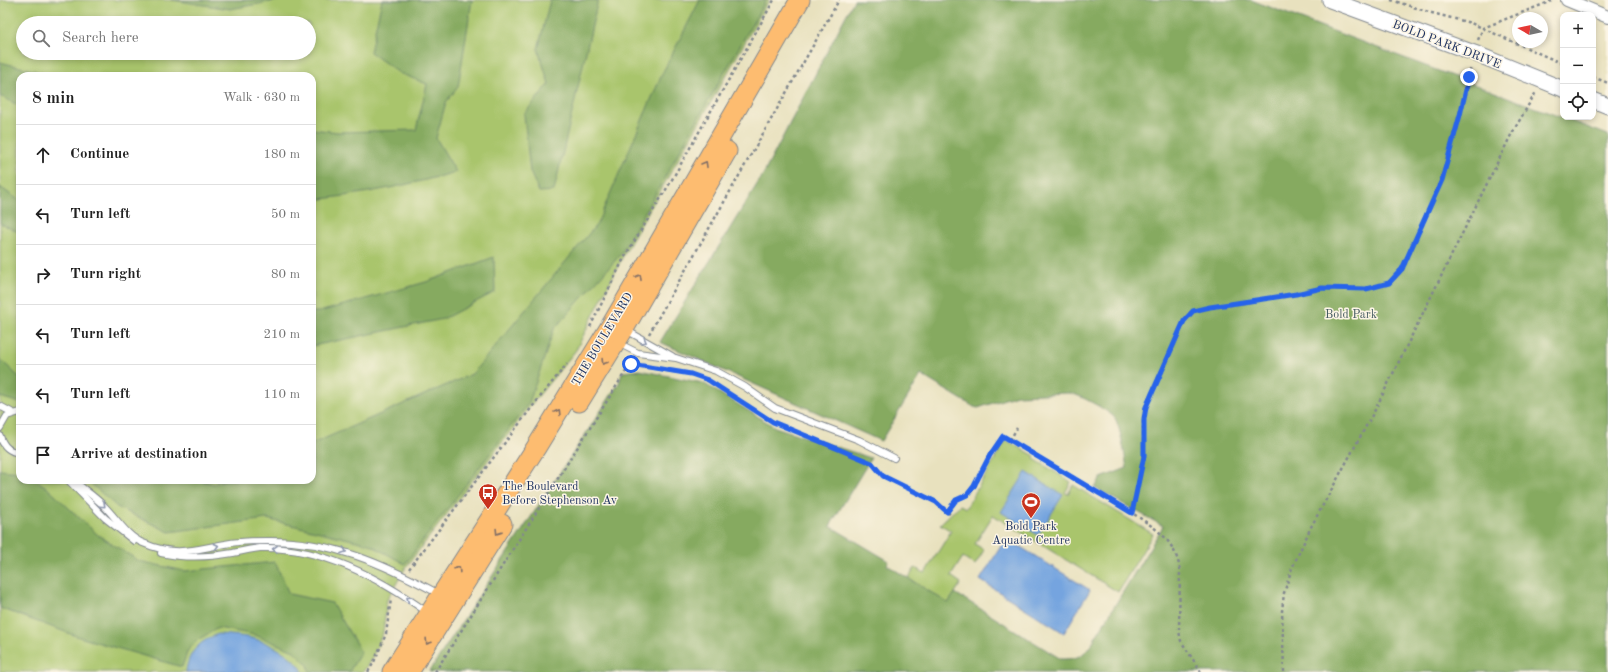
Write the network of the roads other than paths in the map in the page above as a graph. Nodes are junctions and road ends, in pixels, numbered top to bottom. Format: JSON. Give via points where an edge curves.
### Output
{"nodes":[{"id":1,"x":800,"y":0,"type":"edge"},
{"id":2,"x":814,"y":0,"type":"edge"},
{"id":3,"x":1330,"y":0,"type":"edge"},
{"id":4,"x":1571,"y":1,"type":"edge"},
{"id":5,"x":1608,"y":17,"type":"edge"},
{"id":6,"x":1560,"y":88,"type":"edge"},
{"id":7,"x":1596,"y":101,"type":"edge"},
{"id":8,"x":1608,"y":106,"type":"edge"},
{"id":9,"x":609,"y":332,"type":"junction"},
{"id":10,"x":676,"y":358,"type":"junction"},
{"id":11,"x":0,"y":406,"type":"edge"},
{"id":12,"x":16,"y":412,"type":"edge"},
{"id":13,"x":16,"y":412,"type":"edge"},
{"id":14,"x":1,"y":420,"type":"edge"},
{"id":15,"x":0,"y":428,"type":"edge"},
{"id":16,"x":0,"y":436,"type":"edge"},
{"id":17,"x":3,"y":447,"type":"edge"},
{"id":18,"x":16,"y":452,"type":"edge"},
{"id":19,"x":894,"y":458,"type":"dead end"},
{"id":20,"x":72,"y":484,"type":"edge"},
{"id":21,"x":78,"y":484,"type":"edge"},
{"id":22,"x":447,"y":599,"type":"junction"},
{"id":23,"x":435,"y":618,"type":"junction"},
{"id":24,"x":392,"y":672,"type":"edge"},
{"id":25,"x":409,"y":672,"type":"edge"}],
"edges":[{"from":9,"to":1,"type":"main road","name":"THE BOULEVARD","one_way":true},
{"from":2,"to":9,"type":"main road","name":"THE BOULEVARD"},
{"from":3,"to":6,"type":"street","name":"BOLD PARK DRIVE"},
{"from":4,"to":5,"type":"street"},
{"from":7,"to":8,"type":"street"},
{"from":9,"to":10,"type":"lane","one_way":true},
{"from":9,"to":10,"type":"lane","via":[[638,353]]},
{"from":9,"to":22,"type":"main road","name":"THE BOULEVARD"},
{"from":10,"to":19,"type":"lane","via":[[716,371],[775,408],[865,443]]},
{"from":11,"to":12,"type":"lane"},
{"from":13,"to":14,"type":"lane"},
{"from":14,"to":15,"type":"lane"},
{"from":16,"to":17,"type":"lane"},
{"from":17,"to":18,"type":"lane"},
{"from":23,"to":20,"type":"lane","one_way":true,"via":[[395,590],[358,571],[314,554],[258,548],[220,554],[176,556],[158,552],[142,546],[123,533]]},
{"from":21,"to":22,"type":"lane","one_way":true,"via":[[141,542],[160,549],[184,552],[240,542],[309,543],[337,549],[404,575]]},
{"from":22,"to":23,"type":"main road","name":"THE BOULEVARD"},
{"from":23,"to":24,"type":"main road","name":"THE BOULEVARD"},
{"from":23,"to":25,"type":"main road","name":"THE BOULEVARD","one_way":true}]}
